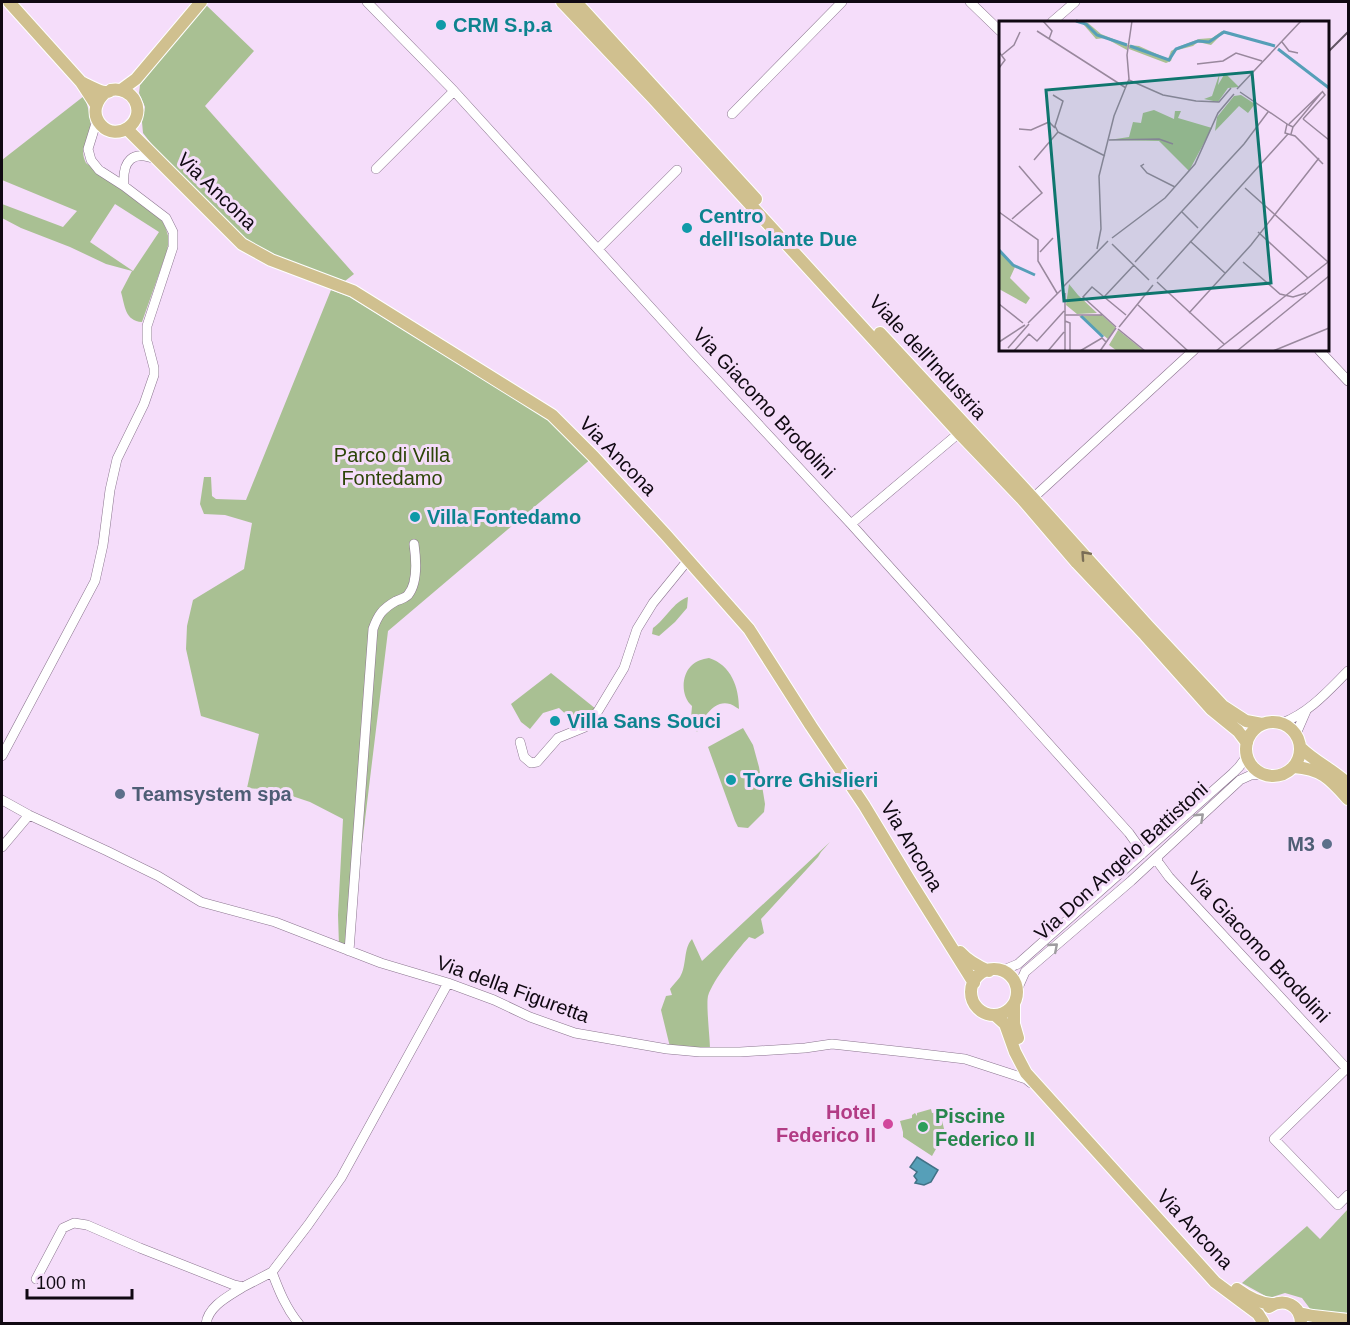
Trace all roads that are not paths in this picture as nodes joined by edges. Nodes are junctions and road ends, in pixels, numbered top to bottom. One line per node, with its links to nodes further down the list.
1 (9, 2): 12 (main road)
2 (201, 2): 11 (main road)
3 (367, 2): 14 (street, Via Giacomo Brodolini)
4 (562, 2): 31 (main road, Viale dell'Industria)
5 (576, 2): 32 (main road, Viale dell'Industria)
6 (842, 2): 18 (street)
7 (970, 2): 10 (street)
8 (1075, 2): 9 (street)
9 (1053, 21)
10 (999, 30)
11 (136, 79): 13 (main road); 16 (main road)
12 (81, 82): 15 (main road); 17 (main road)
13 (121, 90): 15 (main road); 16 (main road)
14 (454, 92): 24 (street); 27 (street, Via Giacomo Brodolini)
15 (106, 93): 17 (main road)
16 (133, 98): 20 (main road)
17 (96, 105): 19 (main road)
18 (732, 114)
19 (97, 120): 21 (main road); 22 (street)
20 (131, 125): 21 (main road); 23 (main road, Via Ancona)
21 (111, 132): 22 (street)
22 (90, 142): 26 (street)
23 (158, 161): 26 (street); 35 (main road, Via Ancona)
24 (376, 169)
25 (677, 170): 27 (street)
26 (124, 186): 44 (street)
27 (598, 249): 33 (street, Via Giacomo Brodolini)
28 (1193, 351): 32 (street)
29 (1320, 351): 30 (street)
30 (1348, 381)
31 (959, 433): 33 (street, Viale dell'Industria); 42 (main road, Viale dell'Industria)
32 (1033, 498): 39 (main road, Viale dell'Industria, one-way to 32)
33 (851, 524): 53 (street, Via Giacomo Brodolini)
34 (414, 544): 56 (street)
35 (688, 560): 41 (street); 55 (main road, Via Ancona)
36 (1348, 671): 37 (street)
37 (1306, 711): 38 (street); 40 (street)
38 (1282, 723): 39 (main road); 40 (main road)
39 (1262, 724): 42 (main road)
40 (1296, 734): 43 (main road)
41 (520, 742)
42 (1247, 742): 45 (main road)
43 (1301, 748): 46 (main road); 48 (main road)
44 (2, 756)
45 (1246, 756): 47 (main road); 53 (street, Via Don Angelo Battistoni)
46 (1294, 767): 47 (main road, Via Don Angelo Battistoni); 49 (main road)
47 (1262, 774): 54 (street, Via Don Angelo Battistoni, one-way to 47)
48 (1348, 784)
49 (1348, 799)
50 (2, 801): 51 (street, Via della Figuretta)
51 (29, 815): 52 (street); 56 (street, Via della Figuretta)
52 (2, 847)
53 (1145, 851): 57 (street, Via Don Angelo Battistoni)
54 (1154, 860): 60 (street, Via Don Angelo Battistoni, one-way to 54); 63 (street, Via Giacomo Brodolini)
55 (938, 925): 57 (main road, Via Ancona); 59 (main road, Via Ancona)
56 (349, 951): 58 (street, Via della Figuretta)
57 (995, 971): 59 (main road); 60 (main road, Via Ancona)
58 (448, 983): 64 (street, Via della Figuretta); 66 (street)
59 (974, 983): 62 (main road, Via Ancona)
60 (1017, 990): 61 (main road, Via Ancona)
61 (1014, 1005): 62 (main road); 69 (main road, Via Ancona)
62 (995, 1015): 64 (main road, Via Ancona)
63 (1348, 1068): 65 (street)
64 (1041, 1089): 74 (main road, Via Ancona)
65 (1348, 1195)
66 (272, 1272): 68 (street); 73 (street)
67 (36, 1279): 68 (street)
68 (243, 1287): 72 (street)
69 (1274, 1304): 70 (main road, Via Ancona); 74 (main road)
70 (1300, 1318): 71 (main road, Via Ancona)
71 (1348, 1320)
72 (206, 1323)
73 (299, 1323)
74 (1263, 1323)

